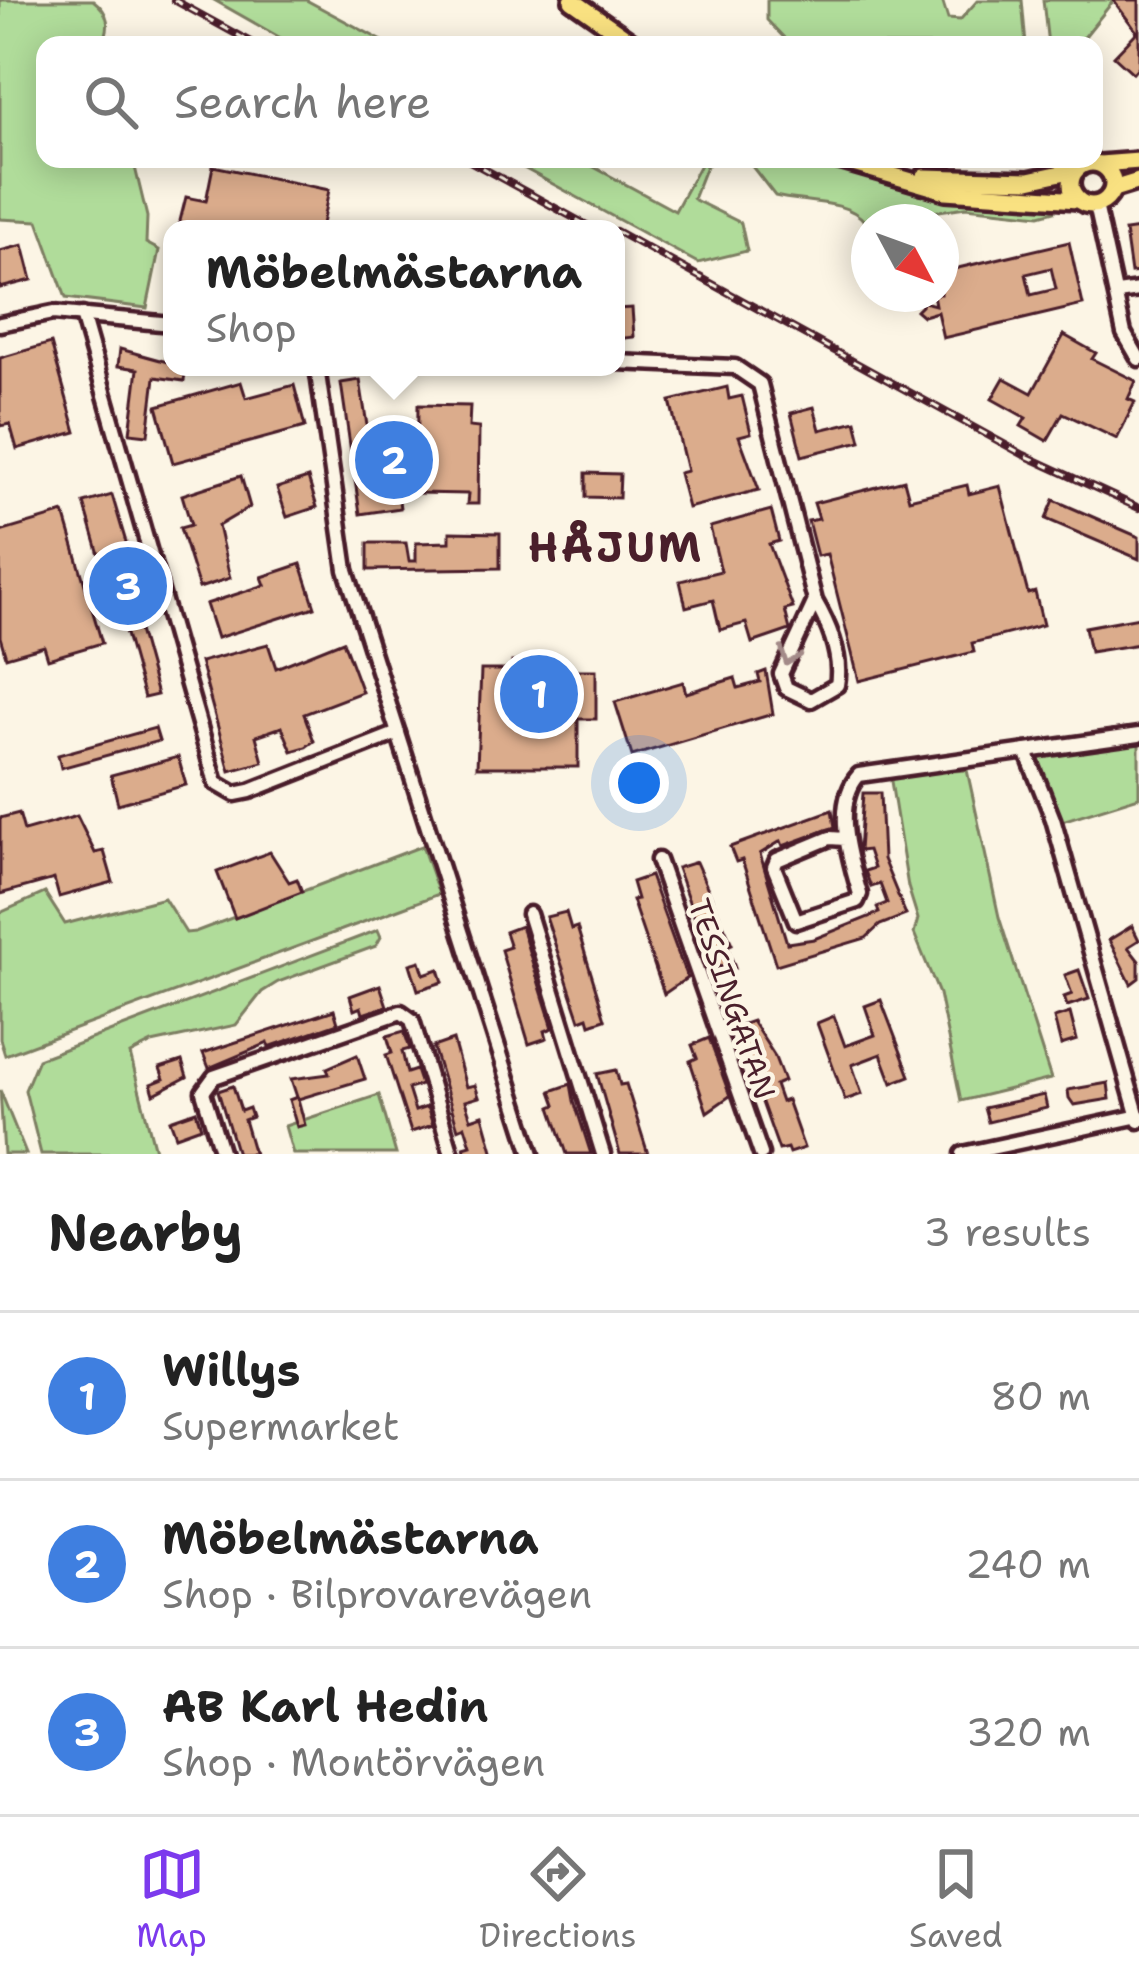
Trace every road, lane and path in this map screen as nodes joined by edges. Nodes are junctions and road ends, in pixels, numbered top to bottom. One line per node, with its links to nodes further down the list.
1 (572, 0): 2 (main road)
2 (623, 36)
3 (1139, 161): 4 (main road)
4 (1103, 164)
5 (1103, 167): 11 (main road)
6 (866, 168): 9 (main road)
7 (1078, 168): 8 (main road)
8 (1075, 170): 9 (main road); 12 (main road)
9 (879, 172): 12 (main road)
10 (1139, 181): 11 (main road)
11 (1113, 189): 13 (main road)
12 (1078, 200): 13 (main road)
13 (1096, 205): 15 (street)
14 (1139, 290): 15 (street)
15 (1117, 293): 19 (street)
16 (82, 315): 17 (street); 18 (street); 23 (street)
17 (163, 323)
18 (0, 324)
19 (1139, 359)
20 (625, 362): 22 (street)
21 (318, 376): 23 (street)
22 (815, 601): 22 (street, one-way to 22)
23 (398, 733): 32 (street)
24 (1139, 736): 25 (street)
25 (1026, 751): 26 (street); 29 (street)
26 (844, 839): 26 (street)
27 (658, 860): 34 (street, TESSINGATAN)
28 (529, 914): 33 (street)
29 (1138, 1118): 35 (street)
30 (222, 1154): 31 (street)
31 (452, 1154)
32 (532, 1154)
33 (603, 1154)
34 (761, 1154)
35 (964, 1154)

